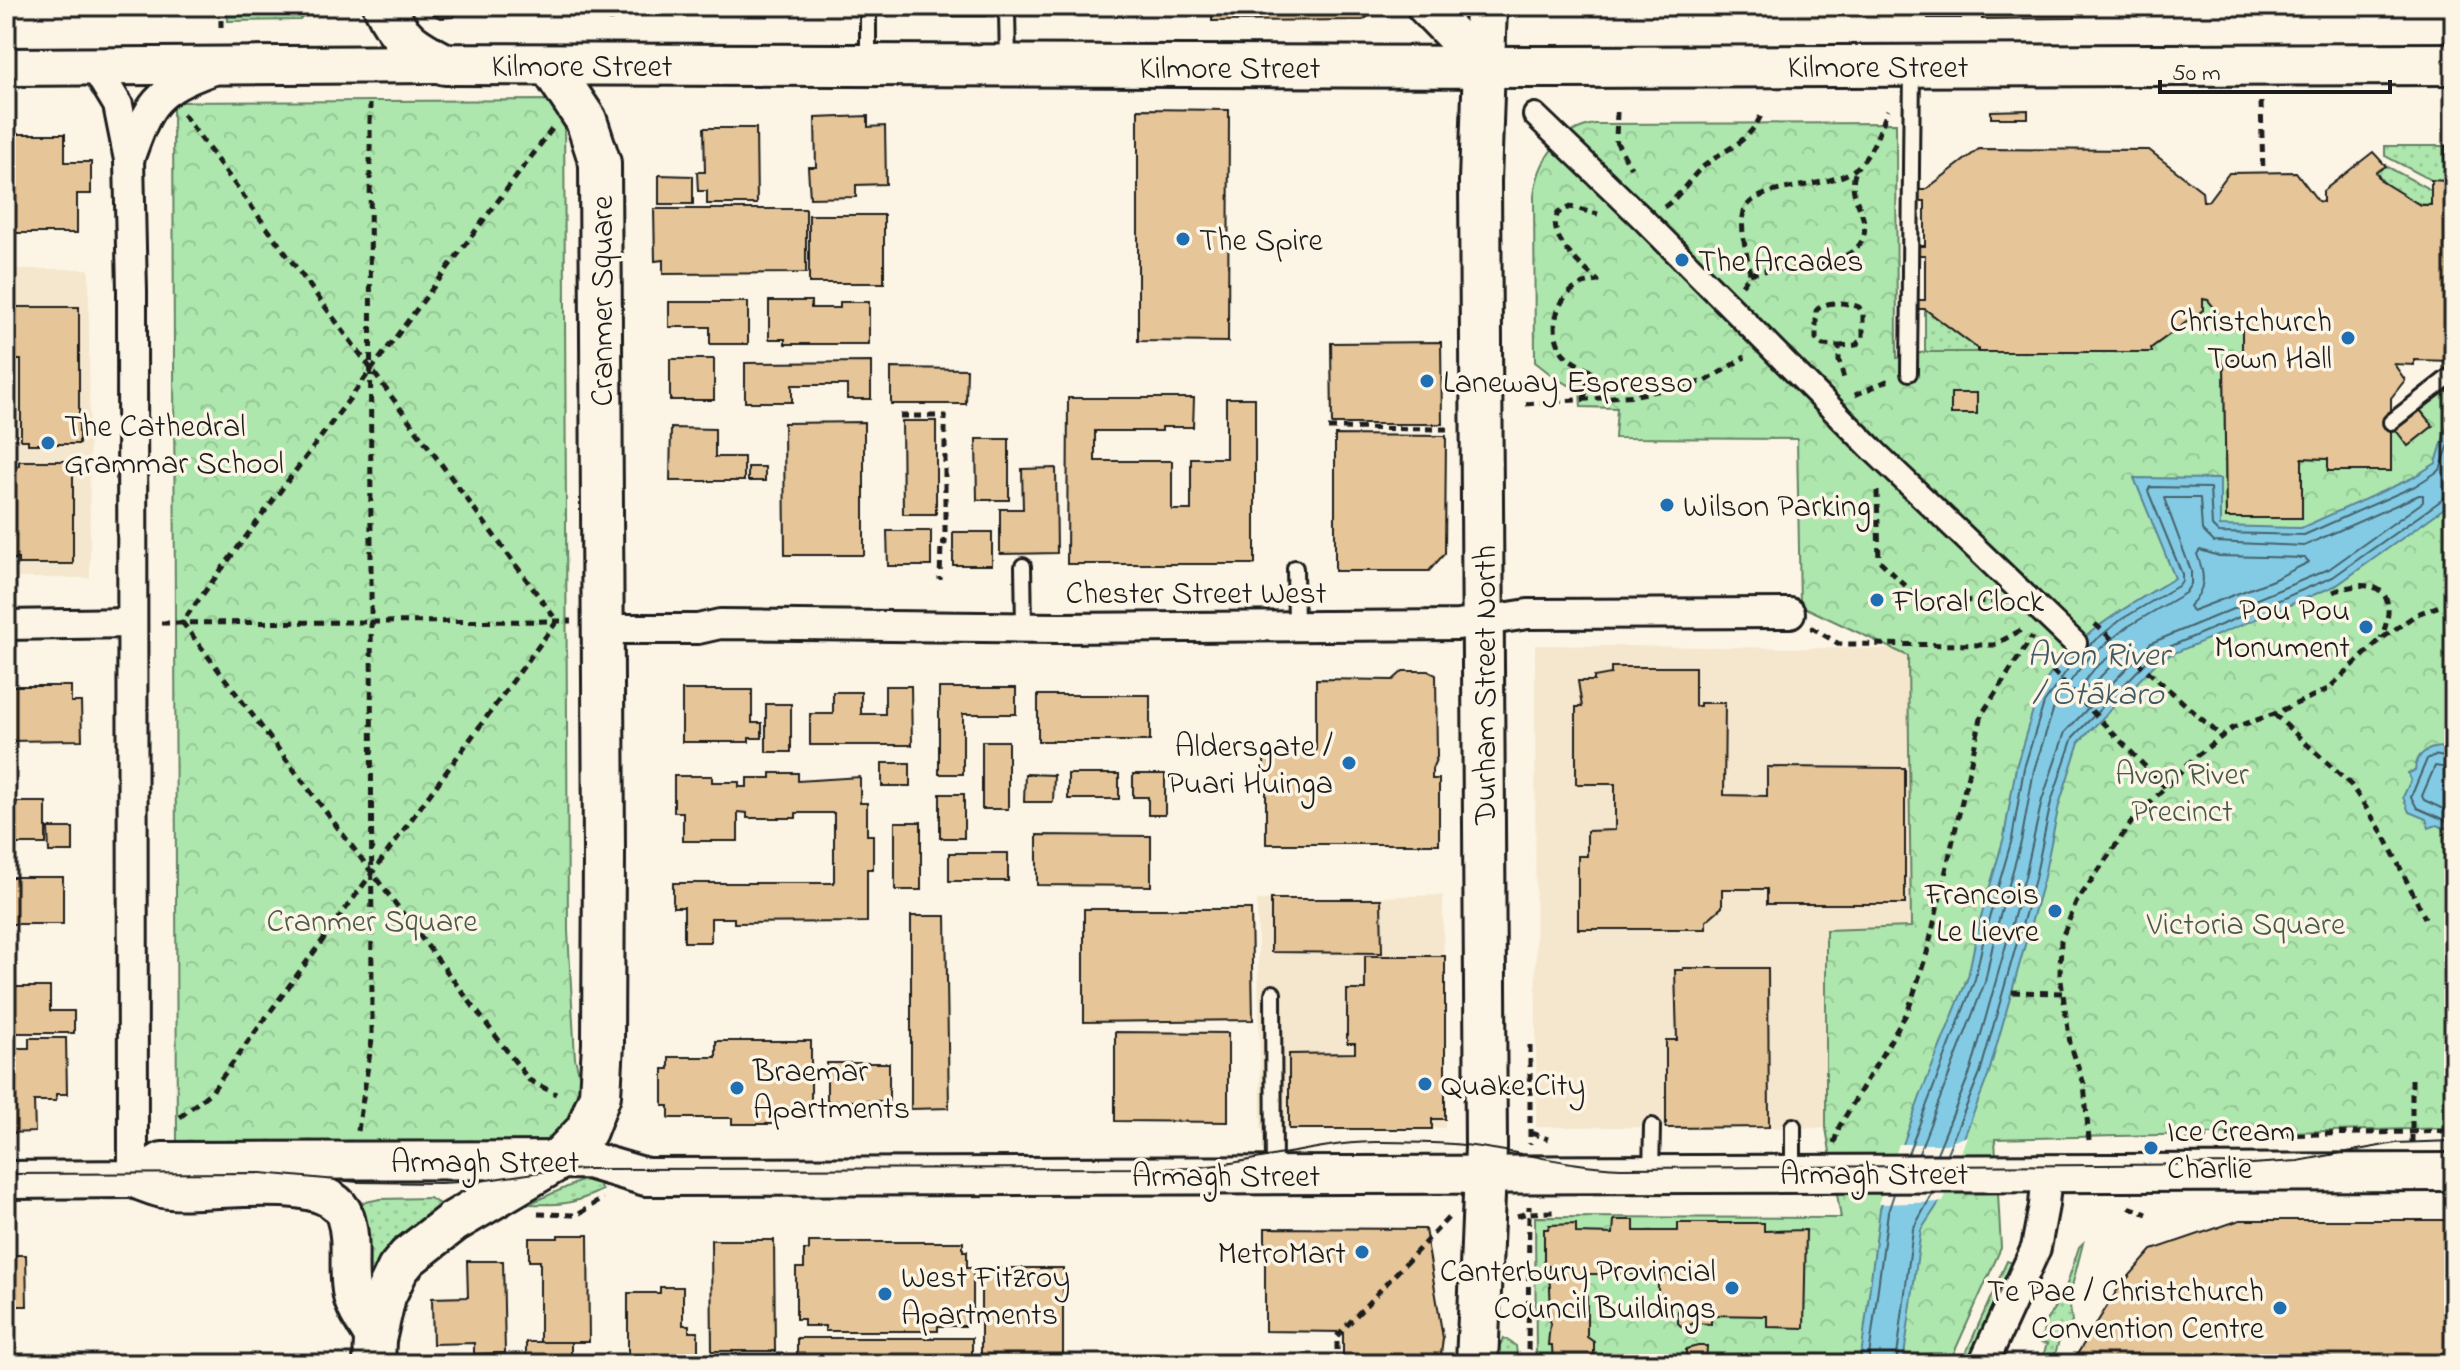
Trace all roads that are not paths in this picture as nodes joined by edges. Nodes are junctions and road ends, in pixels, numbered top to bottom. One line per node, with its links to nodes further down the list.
1 (384, 6): 6 (main road)
2 (1425, 6): 15 (street)
3 (1486, 6): 15 (main road, Durham Street North)
4 (868, 11): 10 (lane)
5 (1007, 11): 14 (lane)
6 (445, 64): 8 (street, Kilmore Street); 9 (main road, Kilmore Street)
7 (2454, 64): 11 (main road, Kilmore Street)
8 (223, 66): 13 (street, Kilmore Street); 17 (street)
9 (550, 66): 10 (main road, Kilmore Street); 29 (main road, Cranmer Square)
10 (868, 66): 14 (main road, Kilmore Street)
11 (1912, 66): 15 (main road, Kilmore Street); 18 (lane)
12 (6, 67): 13 (street, Kilmore Street)
13 (95, 67): 17 (street)
14 (1008, 67): 15 (main road, Kilmore Street)
15 (1484, 67): 24 (main road, Durham Street North)
16 (1535, 115): 30 (street)
17 (129, 160): 25 (street)
18 (1909, 373)
19 (2454, 373): 20 (lane)
20 (2391, 422)
21 (1023, 566): 28 (lane)
22 (1295, 568): 27 (lane)
23 (1790, 613): 24 (street, Chester Street West)
24 (1484, 621): 27 (street, Chester Street West); 37 (main road, Durham Street North)
25 (132, 623): 26 (street); 41 (street)
26 (6, 625)
27 (1296, 625): 28 (street, Chester Street West)
28 (1024, 626): 29 (street, Chester Street West)
29 (603, 629): 34 (main road, Cranmer Square)
30 (2075, 643)
31 (1273, 993): 40 (lane)
32 (1652, 1126): 38 (lane)
33 (1793, 1126): 39 (lane)
34 (558, 1160): 40 (street, Armagh Street); 41 (street, Armagh Street); 43 (main road, Cranmer Square)
35 (2047, 1172): 36 (street, Armagh Street); 39 (street, Armagh Street); 45 (street)
36 (2454, 1172)
37 (1486, 1174): 38 (street, Armagh Street); 40 (street, Armagh Street); 44 (main road, Durham Street North)
38 (1651, 1174): 39 (street, Armagh Street)
39 (1793, 1174)
40 (1274, 1175)
41 (133, 1179): 42 (street, Armagh Street); 43 (street)
42 (6, 1180)
43 (374, 1352)
44 (1477, 1364)
45 (1983, 1364)

